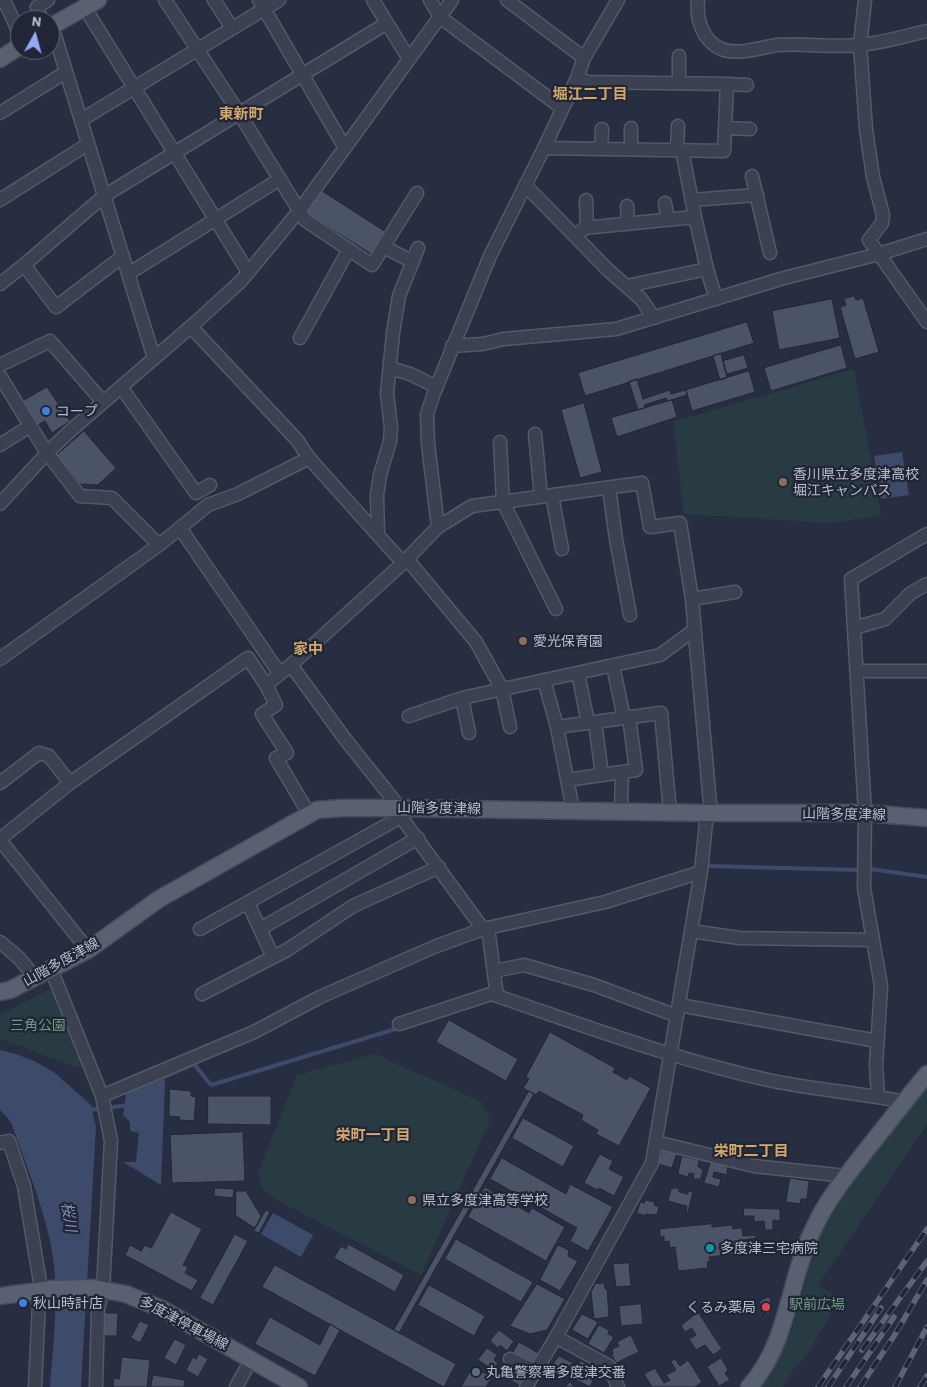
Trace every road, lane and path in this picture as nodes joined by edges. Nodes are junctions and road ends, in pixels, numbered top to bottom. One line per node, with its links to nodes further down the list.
1 (4, 0): 16 (street)
2 (48, 0): 15 (street)
3 (165, 0): 23 (street)
4 (214, 0): 20 (street)
5 (279, 0): 14 (street)
6 (373, 0): 19 (street)
7 (430, 0): 17 (street)
8 (452, 0): 17 (street)
9 (506, 0): 26 (street)
10 (618, 0): 26 (street)
11 (698, 0): 22 (street)
12 (865, 0): 22 (street)
13 (91, 4): 18 (main road); 34 (street)
14 (261, 4): 20 (street); 29 (street)
15 (39, 10)
16 (10, 13)
17 (440, 17): 27 (street); 35 (street)
18 (60, 18)
19 (387, 23): 27 (street); 29 (street)
20 (232, 28): 23 (street)
21 (927, 31): 22 (street)
22 (860, 45): 74 (street)
23 (197, 50): 34 (street); 36 (street)
24 (60, 56): 28 (street)
25 (679, 56): 31 (street)
26 (584, 58): 30 (street)
27 (409, 60): 45 (street)
28 (66, 72): 37 (street); 38 (street)
29 (302, 75): 36 (street); 45 (street)
30 (577, 78): 31 (street); 35 (street)
31 (679, 83): 32 (street)
32 (727, 84): 33 (street); 41 (street)
33 (747, 85)
34 (134, 87): 38 (street); 50 (street)
35 (562, 108): 46 (street)
36 (239, 113): 50 (street); 52 (street)
37 (0, 114)
38 (81, 120): 44 (street)
39 (678, 126): 49 (street)
40 (631, 128): 48 (street)
41 (725, 128): 43 (street); 49 (street)
42 (602, 129): 47 (street)
43 (750, 129)
44 (88, 144): 56 (street); 57 (street)
45 (345, 148): 62 (street)
46 (544, 148): 47 (street); 53 (street)
47 (601, 149): 48 (street)
48 (631, 149): 49 (street)
49 (680, 150): 59 (street)
50 (175, 153): 56 (street); 64 (street)
51 (752, 176): 55 (street)
52 (280, 179): 62 (street); 64 (street)
53 (526, 185): 68 (street); 88 (street)
54 (418, 193): 70 (street)
55 (757, 195): 59 (street); 73 (street)
56 (104, 196): 75 (street); 77 (street)
57 (0, 200)
58 (586, 200): 67 (street)
59 (692, 200): 63 (street)
60 (665, 202): 65 (street)
61 (627, 206): 66 (street)
62 (299, 211): 72 (street); 79 (street)
63 (695, 217): 65 (street); 78 (street)
64 (216, 219): 79 (street); 80 (street)
65 (668, 220): 66 (street)
66 (628, 224): 67 (street)
67 (587, 228): 68 (street)
68 (576, 236): 82 (street)
69 (927, 239): 74 (street)
70 (384, 247): 72 (street); 76 (street)
71 (418, 248): 76 (street)
72 (349, 249): 87 (street)
73 (770, 253)
74 (880, 254): 83 (street); 85 (street)
75 (123, 256): 77 (street); 80 (street)
76 (412, 262): 91 (street)
77 (24, 265): 81 (street)
78 (707, 269): 82 (street); 83 (street)
79 (248, 272): 86 (street)
80 (128, 274): 89 (street)
81 (0, 284)
82 (627, 286): 84 (street)
83 (716, 299): 84 (street)
84 (654, 318): 88 (street)
85 (927, 322)
86 (191, 327): 89 (street); 101 (street)
87 (300, 338)
88 (452, 346): 94 (street)
89 (154, 358): 93 (street)
90 (0, 366): 95 (street)
91 (390, 368): 94 (street); 110 (street)
92 (0, 376): 96 (street)
93 (121, 387): 95 (street); 102 (street)
94 (437, 387): 107 (street)
95 (103, 402): 100 (street)
96 (30, 426): 99 (street); 100 (street)
97 (535, 434): 104 (street)
98 (500, 442): 105 (street)
99 (0, 445)
100 (47, 453): 106 (street); 111 (street)
101 (309, 458): 108 (street); 110 (street)
102 (210, 485)
103 (609, 488): 104 (street); 116 (street); 118 (street)
104 (547, 495): 105 (street); 112 (street)
105 (503, 502): 107 (street); 117 (street)
106 (0, 504)
107 (438, 527): 113 (street)
108 (180, 528): 111 (street); 127 (street)
109 (927, 534): 119 (street)
110 (378, 535): 113 (street)
111 (159, 545): 121 (street)
112 (562, 549)
113 (405, 561): 122 (street); 130 (street)
114 (927, 584): 119 (street)
115 (735, 592): 116 (street)
116 (692, 599): 120 (street)
117 (556, 609)
118 (630, 615)
119 (854, 628): 124 (street)
120 (694, 630): 123 (street); 147 (street)
121 (0, 658)
122 (291, 665): 127 (street); 145 (street)
123 (613, 666): 126 (street); 133 (street)
124 (857, 671): 125 (street); 148 (street)
125 (927, 671)
126 (578, 673): 128 (street); 134 (street)
127 (280, 674): 129 (street)
128 (544, 680): 130 (street); 136 (street)
129 (266, 685): 142 (street); 149 (street)
130 (502, 689): 131 (street); 135 (street)
131 (462, 698): 132 (street); 137 (street)
132 (409, 716)
133 (627, 717): 134 (street); 138 (street); 146 (street)
134 (592, 722): 136 (street); 139 (street)
135 (510, 727)
136 (558, 727): 140 (street)
137 (469, 733)
138 (622, 772): 139 (street); 144 (street)
139 (602, 775): 140 (street)
140 (567, 780): 143 (street)
141 (0, 783): 142 (street)
142 (70, 783): 152 (street)
143 (573, 810): 144 (main road, 山階多度津線); 145 (main road, 山階多度津線)
144 (621, 811): 146 (main road, 山階多度津線)
145 (401, 812): 149 (main road, 山階多度津線); 151 (street); 155 (street)
146 (670, 812): 147 (main road, 山階多度津線)
147 (707, 813): 148 (main road, 山階多度津線); 154 (street)
148 (865, 813): 150 (main road, 山階多度津線); 160 (street)
149 (309, 814): 162 (main road, 山階多度津線)
150 (927, 818)
151 (418, 838): 153 (street); 158 (street)
152 (0, 839): 162 (street)
153 (439, 867): 156 (street); 163 (street)
154 (701, 872): 156 (street); 159 (street)
155 (248, 903): 157 (street); 158 (street)
156 (485, 928): 165 (street); 175 (street)
157 (200, 929)
158 (260, 929): 163 (street)
159 (691, 931): 160 (street); 170 (street)
160 (873, 940): 172 (street)
161 (0, 942): 166 (street)
162 (88, 950): 164 (main road, 山階多度津線)
163 (273, 957): 169 (street)
164 (51, 968): 166 (main road, 山階多度津線); 175 (street)
165 (494, 971): 168 (street); 170 (street)
166 (34, 976): 167 (main road, 山階多度津線)
167 (0, 992)
168 (497, 992): 171 (street); 173 (street)
169 (202, 994)
170 (678, 1010): 172 (street); 173 (street)
171 (399, 1024)
172 (877, 1041): 176 (street)
173 (670, 1054): 176 (street); 178 (street)
174 (927, 1074): 177 (main road)
175 (102, 1096): 182 (street)
176 (878, 1096): 177 (street)
177 (905, 1102): 180 (main road)
178 (656, 1142): 180 (street); 184 (street)
179 (0, 1143): 181 (street)
180 (846, 1176): 194 (main road)
181 (47, 1289): 182 (main road, 多度津停車場線); 183 (main road, 多度津停車場線); 188 (street)
182 (98, 1289): 186 (main road, 多度津停車場線); 189 (street)
183 (0, 1296)
184 (556, 1337): 187 (street); 193 (street)
185 (510, 1359): 187 (street)
186 (251, 1360): 190 (street); 191 (main road, 多度津停車場線)
187 (536, 1372): 192 (street)
188 (35, 1387)
189 (96, 1387)
190 (236, 1387)
191 (299, 1387)
192 (526, 1387)
193 (618, 1387)
194 (749, 1387)

